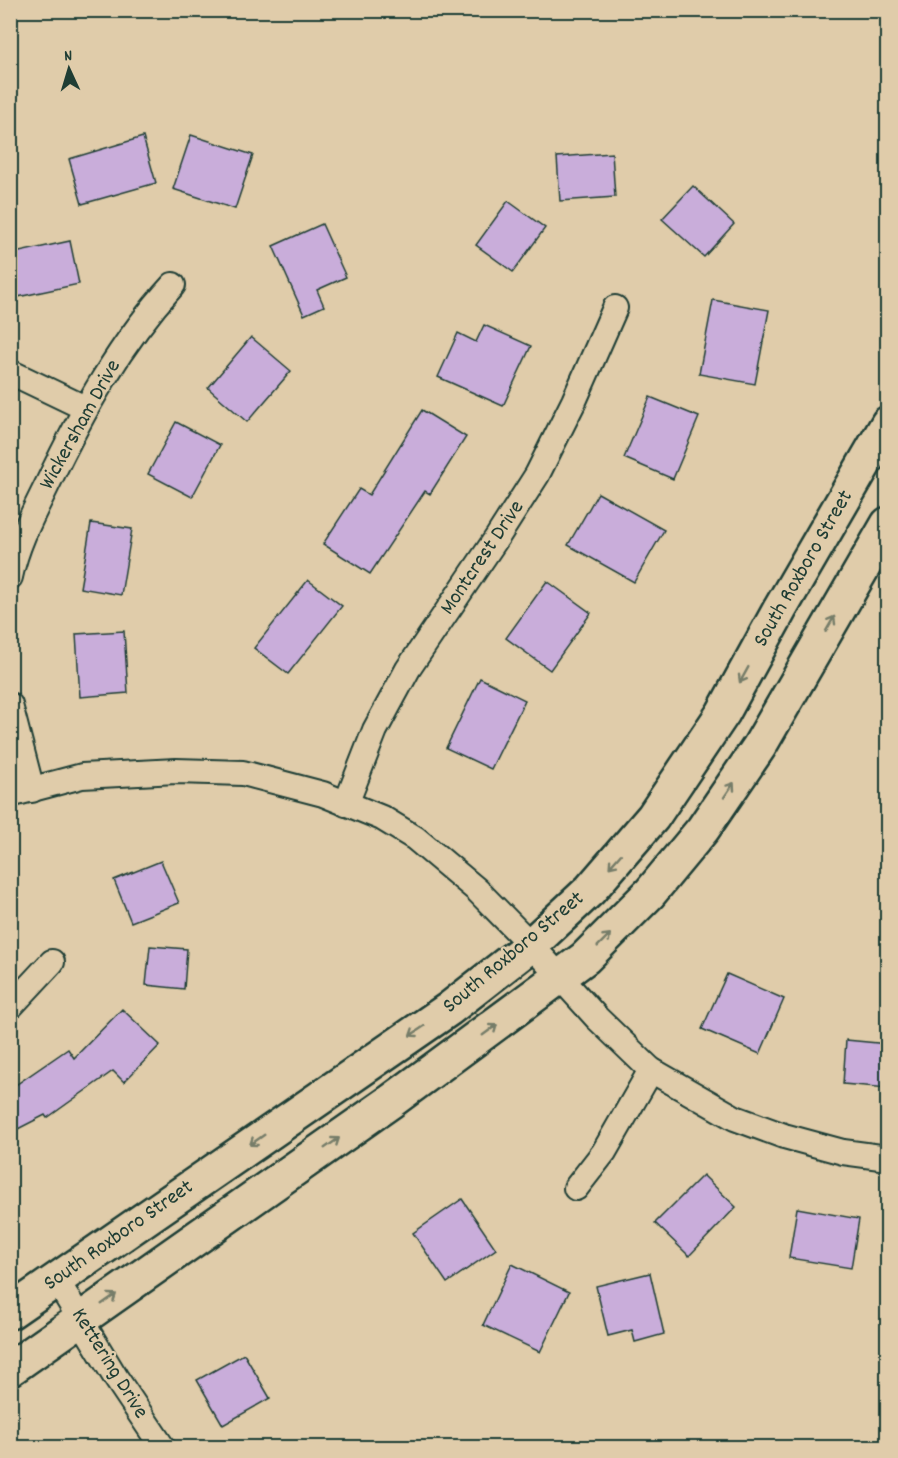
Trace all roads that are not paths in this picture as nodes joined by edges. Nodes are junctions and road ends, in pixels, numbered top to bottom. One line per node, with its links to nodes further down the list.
1 (173, 285): 4 (street, Wickersham Drive)
2 (615, 308): 10 (street, Montcrest Drive)
3 (10, 372): 4 (street)
4 (85, 408): 7 (street, Wickersham Drive)
5 (888, 423): 11 (street, South Roxboro Street, one-way to 11)
6 (888, 524): 13 (street, South Roxboro Street, one-way to 6)
7 (10, 577)
8 (10, 705): 9 (street)
9 (21, 793): 10 (street)
10 (346, 804): 11 (street)
11 (531, 945): 13 (street); 18 (street, South Roxboro Street, one-way to 18)
12 (52, 962): 14 (street)
13 (560, 978): 15 (street); 20 (street, South Roxboro Street, one-way to 13)
14 (10, 1007)
15 (651, 1070): 16 (street); 17 (street)
16 (888, 1158)
17 (576, 1188)
18 (56, 1279): 19 (street, South Roxboro Street); 20 (street, Kettering Drive)
19 (10, 1311)
20 (81, 1319): 21 (street, South Roxboro Street); 22 (street, Kettering Drive)
21 (10, 1370)
22 (163, 1448)

